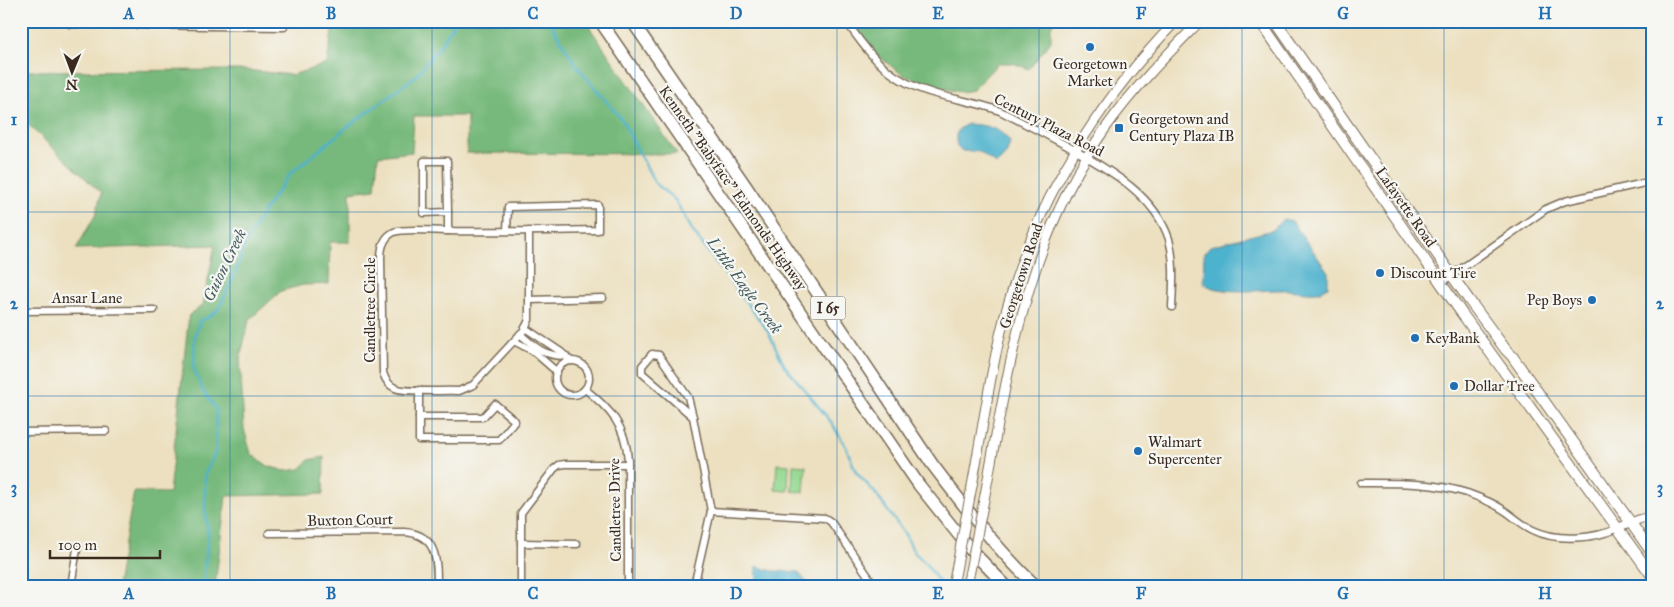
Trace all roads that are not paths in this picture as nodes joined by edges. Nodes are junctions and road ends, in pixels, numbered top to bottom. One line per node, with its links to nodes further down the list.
1 (283, 21): 10 (street)
2 (600, 21): 56 (highway, Kenneth "Babyface" Edmonds Highway / I 65)
3 (632, 21): 57 (highway, Kenneth "Babyface" Edmonds Highway / I 65)
4 (846, 21): 11 (street, Century Plaza Road)
5 (1176, 21): 11 (main road, Georgetown Road)
6 (1200, 21): 12 (main road, Georgetown Road)
7 (1260, 21): 19 (main road, Lafayette Road)
8 (1275, 21): 18 (main road, Lafayette Road)
9 (70, 24): 10 (street)
10 (166, 24)
11 (1074, 150): 12 (street, Century Plaza Road); 54 (main road, Georgetown Road, bridge)
12 (1087, 157): 22 (street, Century Plaza Road); 55 (main road, Georgetown Road, bridge)
13 (1653, 180): 18 (street)
14 (448, 212): 14 (street); 15 (street)
15 (448, 231): 16 (street, Candletree Circle); 31 (street, Candletree Circle)
16 (507, 231): 17 (street, Candletree Circle); 17 (street, Candletree Circle)
17 (529, 231): 21 (street)
18 (1452, 275): 19 (street); 40 (main road, Lafayette Road)
19 (1441, 283): 41 (main road, Lafayette Road)
20 (603, 298): 21 (street)
21 (529, 300): 25 (street)
22 (1172, 308)
23 (154, 310): 24 (street, Ansar Lane)
24 (21, 311)
25 (525, 328): 26 (street, Candletree Circle); 28 (street)
26 (520, 334): 27 (street, Candletree Circle); 28 (street)
27 (514, 341): 29 (street); 31 (street, Candletree Circle)
28 (569, 359): 29 (street); 30 (street)
29 (557, 372): 30 (street)
30 (585, 389): 36 (street, Candletree Drive)
31 (418, 390): 32 (street)
32 (419, 417): 32 (street)
33 (693, 418): 33 (street); 38 (street)
34 (106, 431): 35 (street)
35 (21, 432)
36 (628, 464): 43 (street); 51 (street, Candletree Drive)
37 (1361, 483): 41 (street)
38 (711, 511): 52 (street); 53 (street)
39 (1653, 516): 40 (street)
40 (1631, 523): 41 (street); 46 (main road, Lafayette Road)
41 (1618, 528): 47 (main road, Lafayette Road)
42 (269, 533): 49 (street, Buxton Court)
43 (521, 543): 44 (street); 50 (street)
44 (577, 544)
45 (76, 549): 48 (street)
46 (1653, 554)
47 (1653, 578)
48 (71, 586)
49 (437, 586)
50 (521, 586)
51 (628, 586)
52 (694, 586)
53 (875, 586)
54 (954, 586)
55 (967, 586)
56 (1006, 586)
57 (1036, 586)

